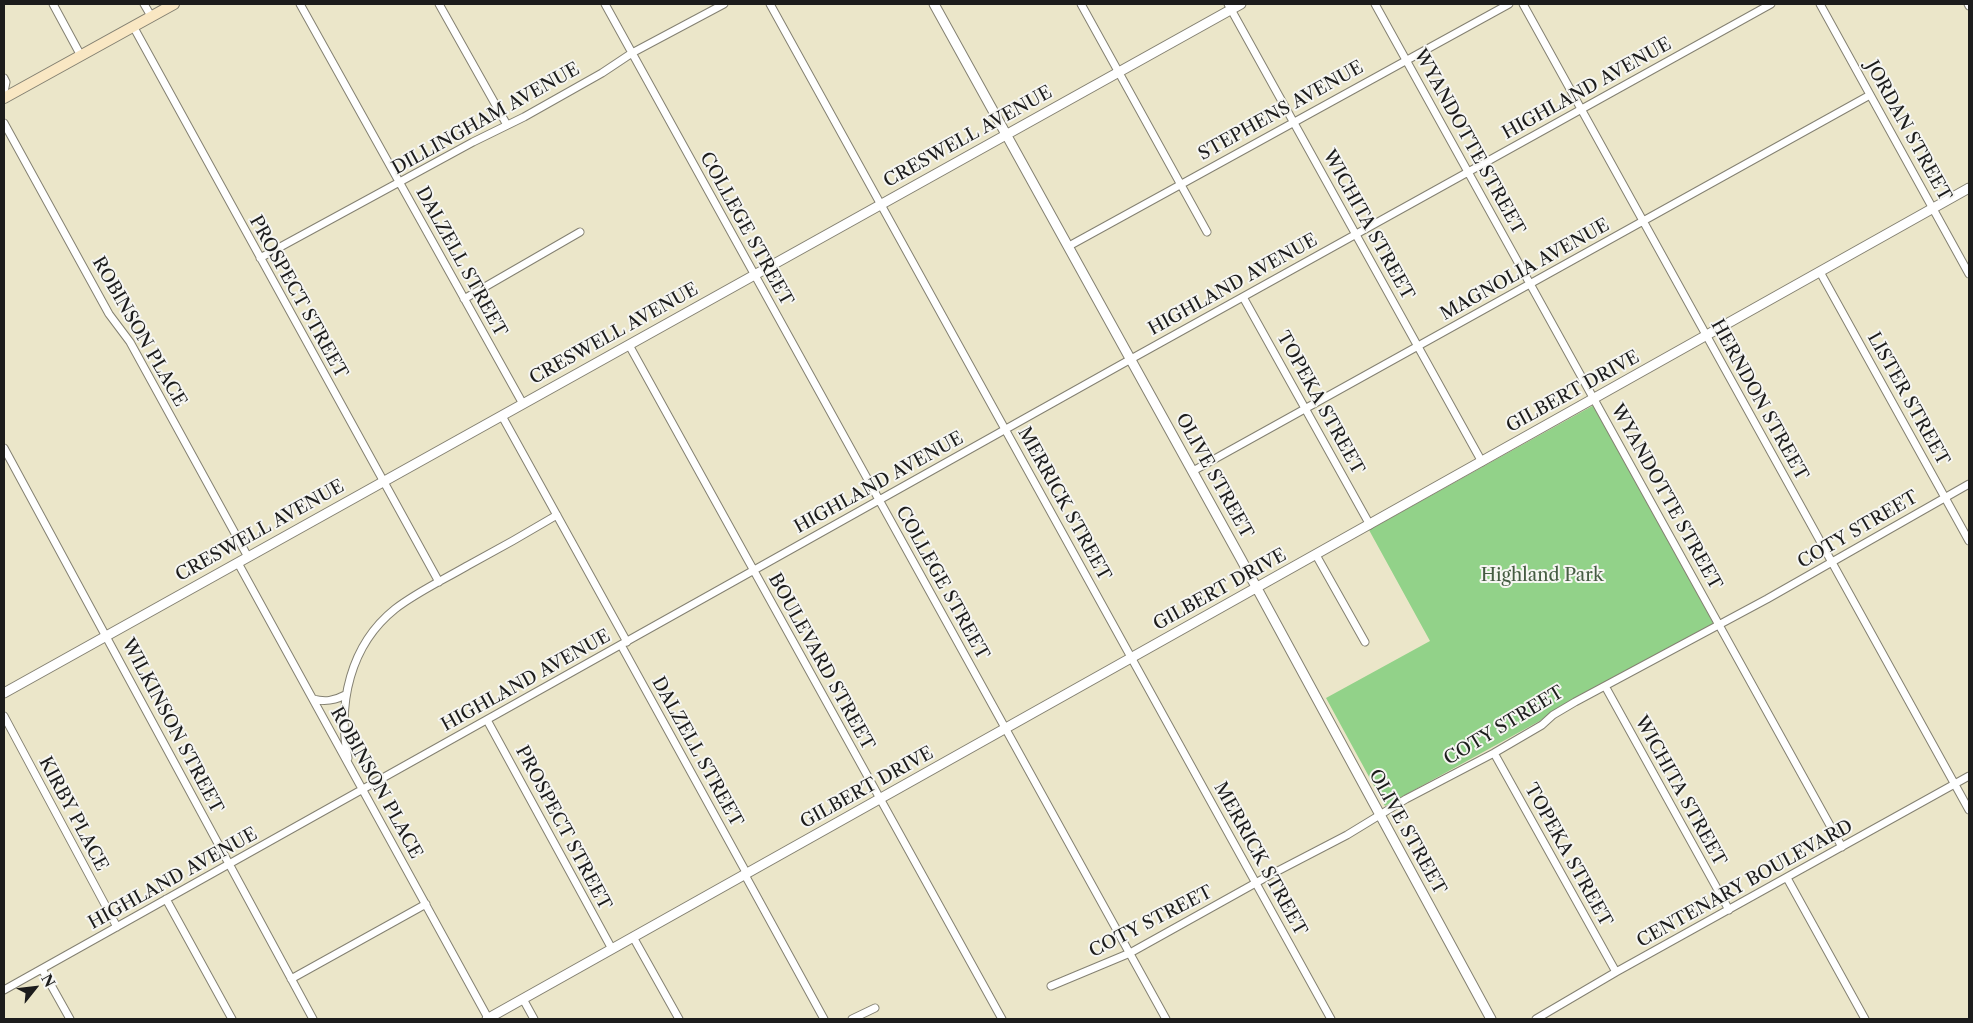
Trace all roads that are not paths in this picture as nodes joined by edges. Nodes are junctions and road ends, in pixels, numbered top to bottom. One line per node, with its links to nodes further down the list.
1 (53, 4): 21 (street)
2 (144, 4): 18 (street)
3 (174, 4): 18 (main road)
4 (300, 4): 33 (street, DALZELL STREET)
5 (439, 4): 30 (street)
6 (604, 4): 20 (street, COLLEGE STREET)
7 (724, 4): 20 (street, DILLINGHAM AVENUE)
8 (770, 4): 36 (street, MERRICK STREET)
9 (934, 4): 31 (street, OLIVE STREET)
10 (1081, 4): 23 (street)
11 (1240, 4): 17 (street, CRESWELL AVENUE)
12 (1375, 4): 22 (street, WYANDOTTE STREET)
13 (1509, 4): 22 (street, STEPHENS AVENUE)
14 (1523, 4): 27 (street, HERNDON STREET)
15 (1771, 4): 27 (street, HIGHLAND AVENUE)
16 (1820, 4): 26 (street, JORDAN STREET)
17 (1229, 6): 23 (street, CRESWELL AVENUE); 28 (street, WICHITA STREET)
18 (151, 16): 19 (main road)
19 (133, 26): 21 (main road); 43 (street, PROSPECT STREET)
20 (632, 53): 30 (street, DILLINGHAM AVENUE); 46 (street, COLLEGE STREET)
21 (80, 54): 25 (main road)
22 (1406, 59): 28 (street, STEPHENS AVENUE); 32 (street, WYANDOTTE STREET)
23 (1119, 71): 31 (street, CRESWELL AVENUE); 34 (street)
24 (4, 78): 25 (street)
25 (4, 95)
26 (1870, 95): 37 (street, JORDAN STREET); 38 (street, MAGNOLIA AVENUE)
27 (1581, 109): 32 (street, HIGHLAND AVENUE); 38 (street, HERNDON STREET)
28 (1293, 121): 34 (street, STEPHENS AVENUE); 41 (street, WICHITA STREET)
29 (4, 123): 70 (street, ROBINSON PLACE)
30 (507, 125): 33 (street, DILLINGHAM AVENUE)
31 (1006, 134): 36 (street, CRESWELL AVENUE); 42 (street, OLIVE STREET)
32 (1468, 172): 41 (street, HIGHLAND AVENUE); 47 (street, WYANDOTTE STREET)
33 (400, 183): 43 (street, DILLINGHAM AVENUE); 49 (street, DALZELL STREET)
34 (1180, 184): 40 (street); 42 (street, STEPHENS AVENUE)
35 (1969, 188): 37 (street, GILBERT DRIVE)
36 (881, 205): 46 (street, CRESWELL AVENUE); 58 (street, MERRICK STREET)
37 (1933, 208): 44 (street, GILBERT DRIVE); 45 (street, JORDAN STREET)
38 (1644, 222): 47 (street, MAGNOLIA AVENUE); 50 (street, HERNDON STREET)
39 (580, 232): 49 (street)
40 (1207, 232)
41 (1356, 234): 48 (street, HIGHLAND AVENUE); 52 (street, WICHITA STREET)
42 (1068, 246): 53 (street, OLIVE STREET)
43 (260, 258): 62 (street, PROSPECT STREET)
44 (1820, 272): 50 (street, GILBERT DRIVE); 64 (street, LISTER STREET)
45 (1969, 274)
46 (755, 275): 51 (street, CRESWELL AVENUE); 65 (street, COLLEGE STREET)
47 (1531, 284): 52 (street, MAGNOLIA AVENUE); 54 (street, WYANDOTTE STREET)
48 (1243, 296): 53 (street, HIGHLAND AVENUE); 56 (street, TOPEKA STREET)
49 (464, 299): 55 (street, DALZELL STREET)
50 (1706, 336): 54 (street, GILBERT DRIVE); 71 (street, HERNDON STREET)
51 (629, 345): 55 (street, CRESWELL AVENUE); 73 (street, BOULEVARD STREET)
52 (1418, 346): 56 (street, MAGNOLIA AVENUE); 60 (street, WICHITA STREET)
53 (1130, 359): 58 (street, HIGHLAND AVENUE); 61 (street, OLIVE STREET)
54 (1594, 398): 60 (street, GILBERT DRIVE); 76 (street, WYANDOTTE STREET)
55 (522, 404): 57 (street, CRESWELL AVENUE)
56 (1306, 409): 61 (street, MAGNOLIA AVENUE); 67 (street, TOPEKA STREET)
57 (502, 416): 62 (street, CRESWELL AVENUE); 66 (street, DALZELL STREET)
58 (1005, 429): 65 (street, HIGHLAND AVENUE); 80 (street, MERRICK STREET)
59 (4, 448): 77 (street, WILKINSON STREET)
60 (1482, 462): 67 (street, GILBERT DRIVE)
61 (1193, 471): 75 (street, OLIVE STREET)
62 (383, 482): 70 (street, CRESWELL AVENUE); 74 (street, PROSPECT STREET)
63 (1969, 484): 64 (street, COTY STREET)
64 (1945, 498): 68 (street, LISTER STREET); 71 (street, COTY STREET)
65 (879, 500): 73 (street, HIGHLAND AVENUE); 87 (street, COLLEGE STREET)
66 (557, 516): 74 (street); 79 (street, DALZELL STREET)
67 (1370, 525): 69 (street, GILBERT DRIVE)
68 (1969, 541)
69 (1316, 555): 75 (street, GILBERT DRIVE); 78 (street)
70 (248, 557): 72 (street, CRESWELL AVENUE)
71 (1832, 561): 76 (street, COTY STREET); 91 (street, HERNDON STREET)
72 (238, 563): 77 (street, CRESWELL AVENUE); 84 (street, ROBINSON PLACE)
73 (754, 571): 79 (street, HIGHLAND AVENUE); 93 (street, BOULEVARD STREET)
74 (439, 582): 83 (street)
75 (1256, 588): 80 (street, GILBERT DRIVE); 95 (street, OLIVE STREET)
76 (1719, 625): 81 (street, COTY STREET); 96 (street, WYANDOTTE STREET)
77 (106, 636): 82 (street, CRESWELL AVENUE); 97 (street, WILKINSON STREET)
78 (1365, 642)
79 (624, 644): 86 (street, HIGHLAND AVENUE); 98 (street, DALZELL STREET)
80 (1132, 658): 87 (street, GILBERT DRIVE); 100 (street, MERRICK STREET)
81 (1605, 686): 88 (street, COTY STREET); 103 (street, WICHITA STREET)
82 (4, 693)
83 (345, 695): 84 (street); 89 (street)
84 (313, 698): 89 (street, ROBINSON PLACE)
85 (4, 716): 104 (street, KIRBY PLACE)
86 (487, 720): 92 (street, HIGHLAND AVENUE); 106 (street, PROSPECT STREET)
87 (1006, 728): 93 (street, GILBERT DRIVE); 107 (street, COLLEGE STREET)
88 (1494, 753): 95 (street, COTY STREET); 109 (street, TOPEKA STREET)
89 (350, 766): 92 (street, ROBINSON PLACE)
90 (1969, 776): 91 (street, CENTENARY BOULEVARD)
91 (1955, 784): 94 (street, HERNDON STREET); 96 (street, CENTENARY BOULEVARD)
92 (362, 790): 97 (street, HIGHLAND AVENUE); 102 (street, ROBINSON PLACE)
93 (880, 799): 98 (street, GILBERT DRIVE); 123 (street, BOULEVARD STREET)
94 (1969, 810)
95 (1379, 816): 100 (street, COTY STREET); 126 (street, OLIVE STREET)
96 (1842, 847): 99 (street, CENTENARY BOULEVARD)
97 (230, 864): 101 (street, HIGHLAND AVENUE); 110 (street, WILKINSON STREET)
98 (746, 874): 105 (street, GILBERT DRIVE); 121 (street, DALZELL STREET)
99 (1787, 878): 103 (street, CENTENARY BOULEVARD); 128 (street)
100 (1256, 883): 107 (street, COTY STREET); 125 (street, MERRICK STREET)
101 (166, 899): 104 (street, HIGHLAND AVENUE); 116 (street)
102 (426, 904): 110 (street); 118 (street, ROBINSON PLACE)
103 (1729, 910): 109 (street, CENTENARY BOULEVARD)
104 (117, 927): 108 (street, HIGHLAND AVENUE)
105 (633, 937): 106 (street, GILBERT DRIVE); 120 (street)
106 (612, 949): 113 (street, GILBERT DRIVE)
107 (1130, 954): 111 (street, COTY STREET); 124 (street, COLLEGE STREET)
108 (42, 969): 112 (street, HIGHLAND AVENUE); 115 (street)
109 (1616, 972): 127 (street, CENTENARY BOULEVARD)
110 (292, 979): 117 (street, WILKINSON STREET)
111 (1051, 986)
112 (4, 989)
113 (523, 999): 118 (street, GILBERT DRIVE); 119 (street)
114 (875, 1008): 122 (street)
115 (70, 1019)
116 (232, 1019)
117 (313, 1019)
118 (487, 1019)
119 (534, 1019)
120 (679, 1019)
121 (824, 1019)
122 (852, 1019)
123 (1002, 1019)
124 (1166, 1019)
125 (1331, 1019)
126 (1491, 1019)
127 (1536, 1019)
128 (1865, 1019)

